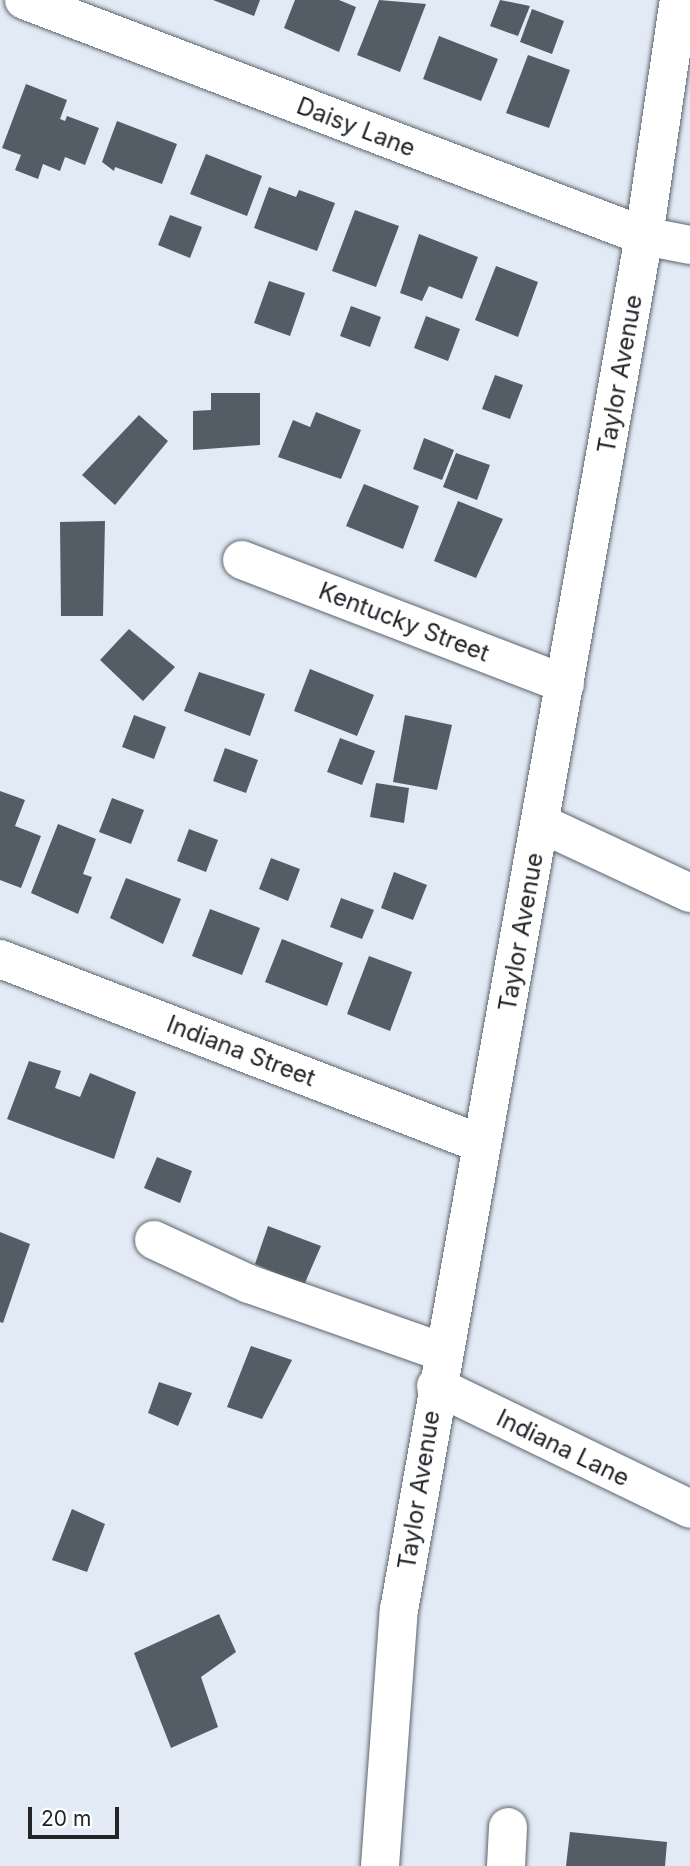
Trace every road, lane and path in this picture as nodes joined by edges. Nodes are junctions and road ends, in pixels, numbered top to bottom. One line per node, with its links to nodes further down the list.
1 (24, 0): 3 (street, Daisy Lane)
2 (680, 0): 3 (street, Taylor Avenue)
3 (644, 236): 4 (street, Daisy Lane); 6 (street, Taylor Avenue)
4 (690, 245)
5 (242, 561): 6 (street, Kentucky Street)
6 (565, 684): 7 (street, Taylor Avenue)
7 (540, 823): 8 (street); 10 (street, Taylor Avenue)
8 (690, 893)
9 (0, 959): 10 (street, Indiana Street)
10 (482, 1144): 12 (street, Taylor Avenue)
11 (154, 1240): 12 (street, Indiana Lane)
12 (439, 1369): 13 (street, Indiana Lane); 15 (street, Taylor Avenue)
13 (690, 1509)
14 (508, 1827): 16 (street)
15 (380, 1866)
16 (506, 1866)

